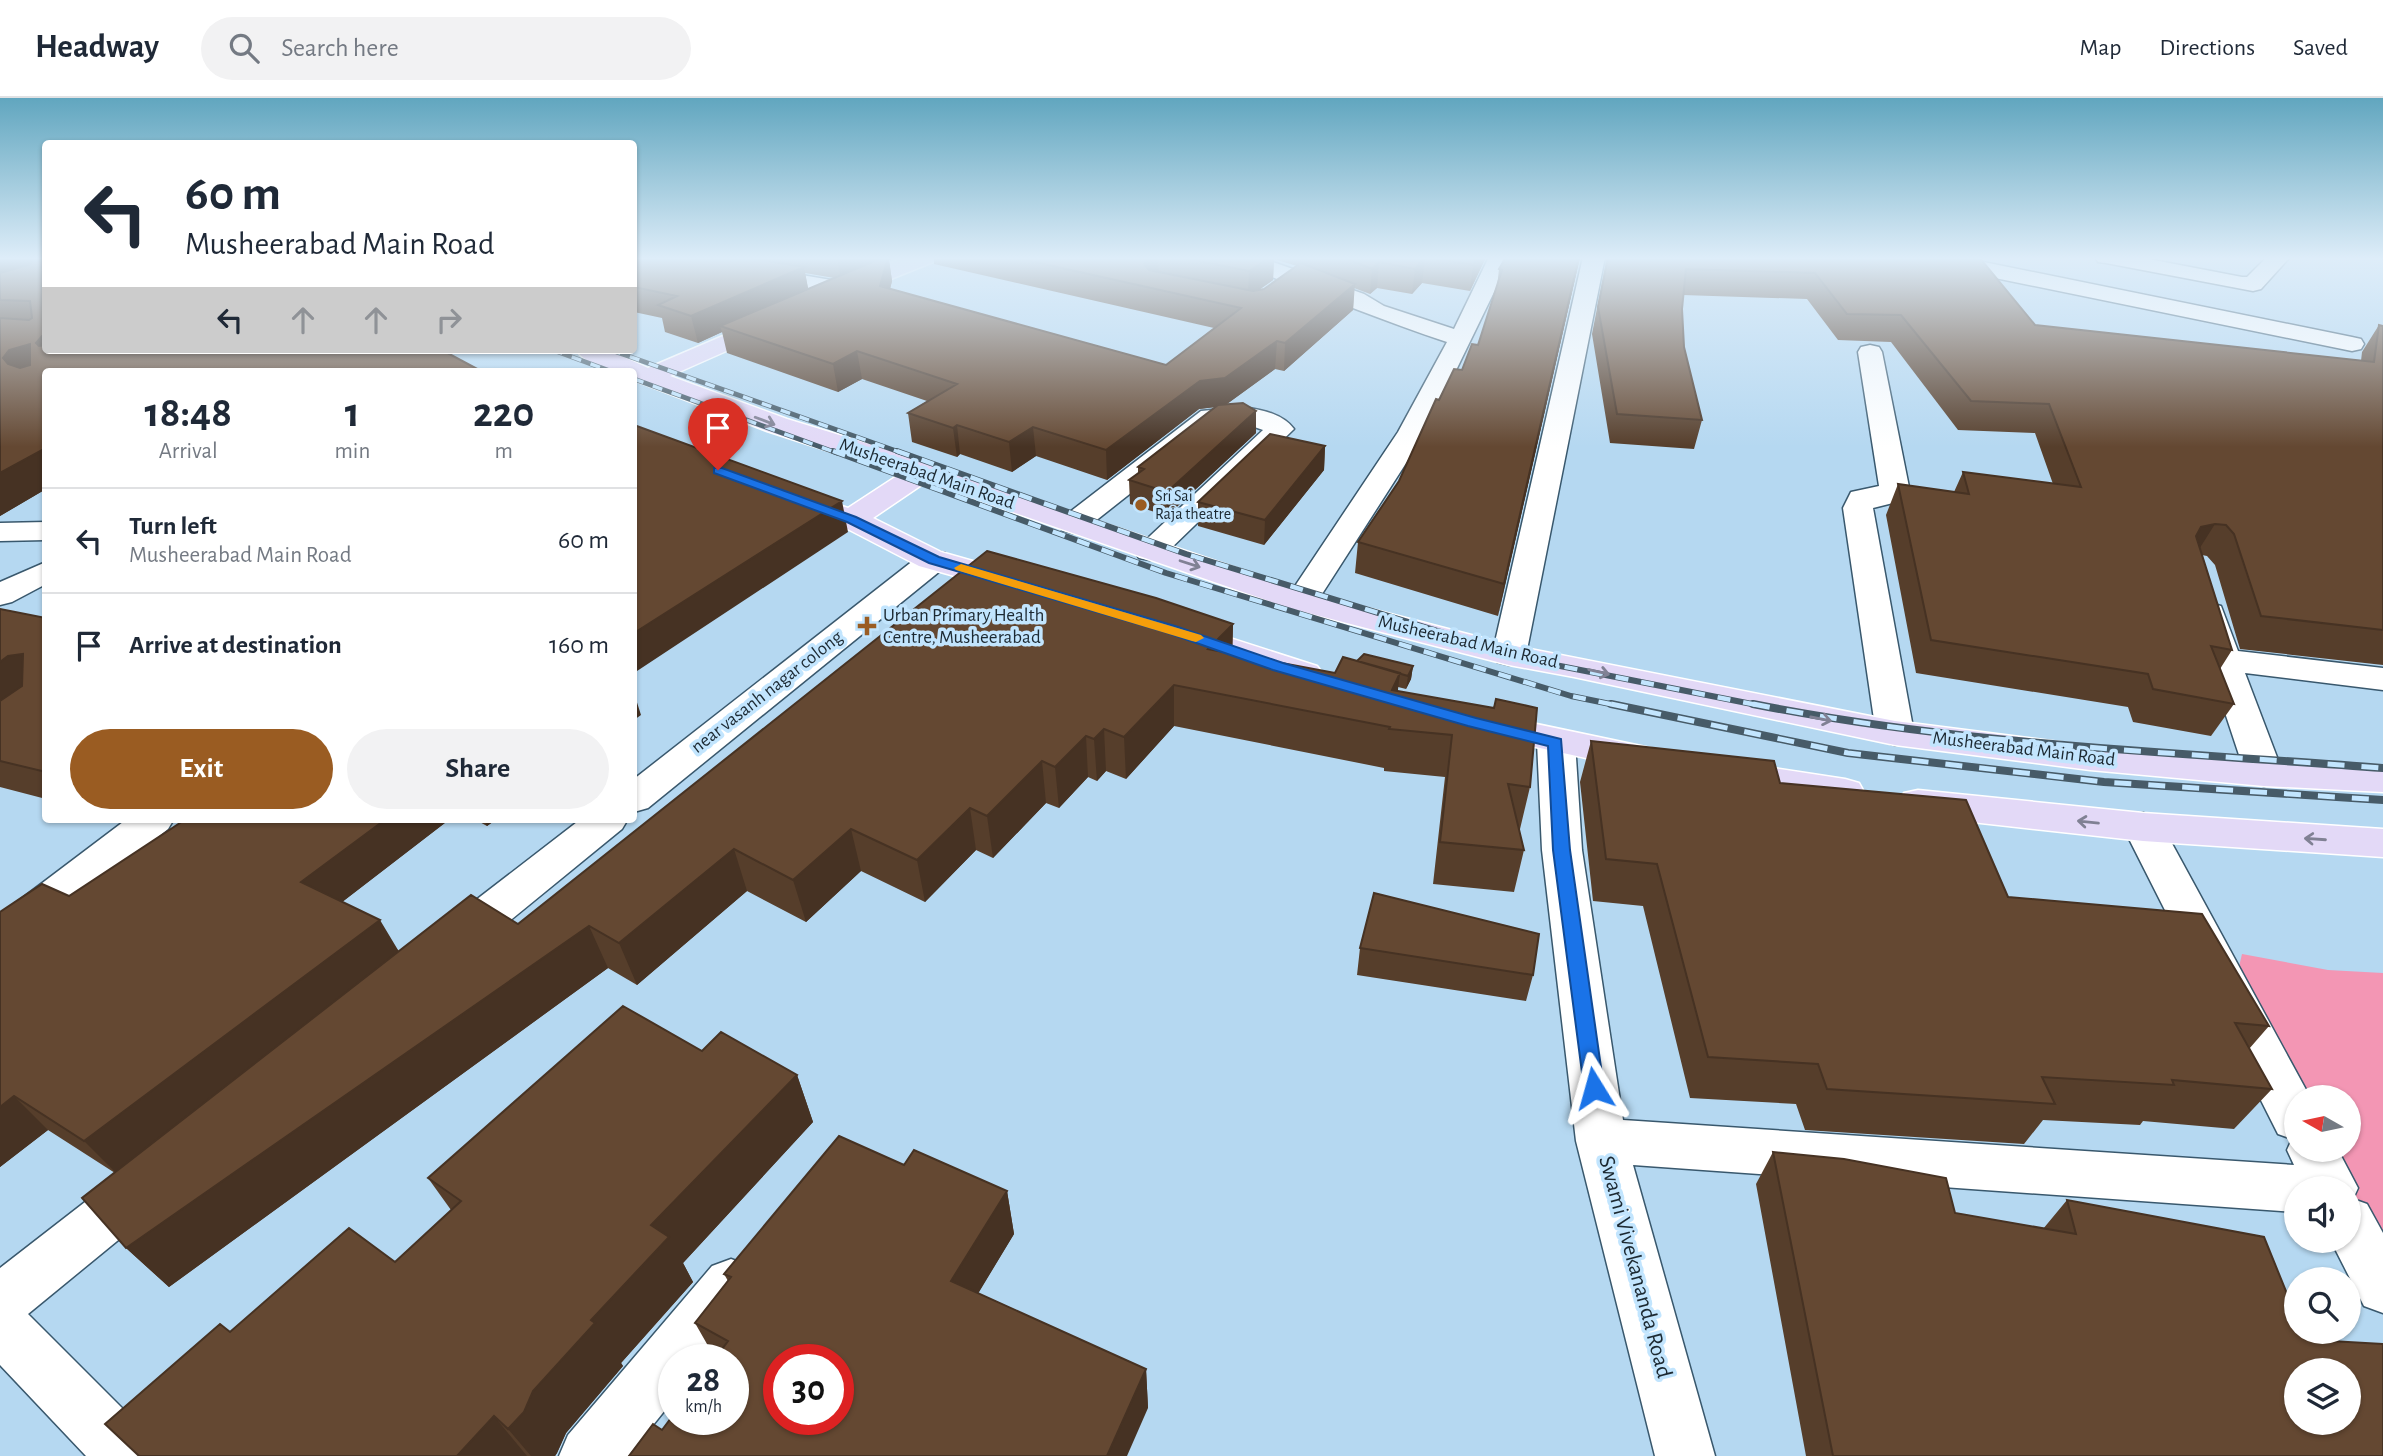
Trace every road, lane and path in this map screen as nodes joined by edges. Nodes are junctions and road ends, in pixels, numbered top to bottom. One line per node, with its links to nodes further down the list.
1 (775, 320): 12 (main road)
2 (1404, 320): 6 (street)
3 (1470, 320): 6 (street)
4 (1580, 320): 27 (street)
5 (2244, 320): 7 (street)
6 (1461, 339): 25 (street)
7 (2352, 344)
8 (1870, 352): 32 (street)
9 (597, 354): 10 (main road, Musheerabad Main Road)
10 (628, 368)
11 (637, 372): 12 (main road, Musheerabad Main Road)
12 (648, 377): 13 (main road, Musheerabad Main Road, one-way to 13)
13 (922, 472): 15 (main road); 16 (main road, Musheerabad Main Road)
14 (771, 490): 15 (main road)
15 (851, 519): 20 (main road)
16 (1073, 524): 19 (main road, Musheerabad Main Road); 19 (street)
17 (42, 531): 18 (street)
18 (0, 532)
19 (1150, 551): 25 (main road, Musheerabad Main Road, one-way to 25)
20 (934, 560): 23 (main road); 36 (street, near vasanh nagar colong)
21 (42, 573): 24 (street)
22 (2200, 579): 28 (street)
23 (1041, 591)
24 (0, 596)
25 (1301, 601): 27 (main road, Musheerabad Main Road)
26 (1146, 621): 30 (main road)
27 (1509, 655): 32 (main road, Musheerabad Main Road, one-way to 32)
28 (2223, 660): 29 (street); 34 (street)
29 (2383, 679)
30 (1330, 681)
31 (1448, 715): 33 (main road)
32 (1895, 733): 34 (main road, Musheerabad Main Road)
33 (1556, 742): 39 (main road, one-way to 33); 44 (street, Swami Vivekananda Road)
34 (2264, 773): 35 (main road, Musheerabad Main Road)
35 (2383, 779)
36 (637, 797)
37 (148, 823): 41 (street)
38 (603, 823): 42 (street)
39 (2143, 827): 40 (main road, one-way to 39); 43 (street)
40 (2383, 843)
41 (0, 939)
42 (424, 966)
43 (2284, 1096)
44 (1601, 1141): 46 (street); 54 (street, Swami Vivekananda Road)
45 (174, 1164): 50 (street)
46 (2284, 1188)
47 (764, 1245): 53 (street)
48 (2361, 1246): 49 (street)
49 (2383, 1287)
50 (0, 1302)
51 (0, 1325): 52 (street)
52 (128, 1456)
53 (589, 1456)
54 (1685, 1456)

